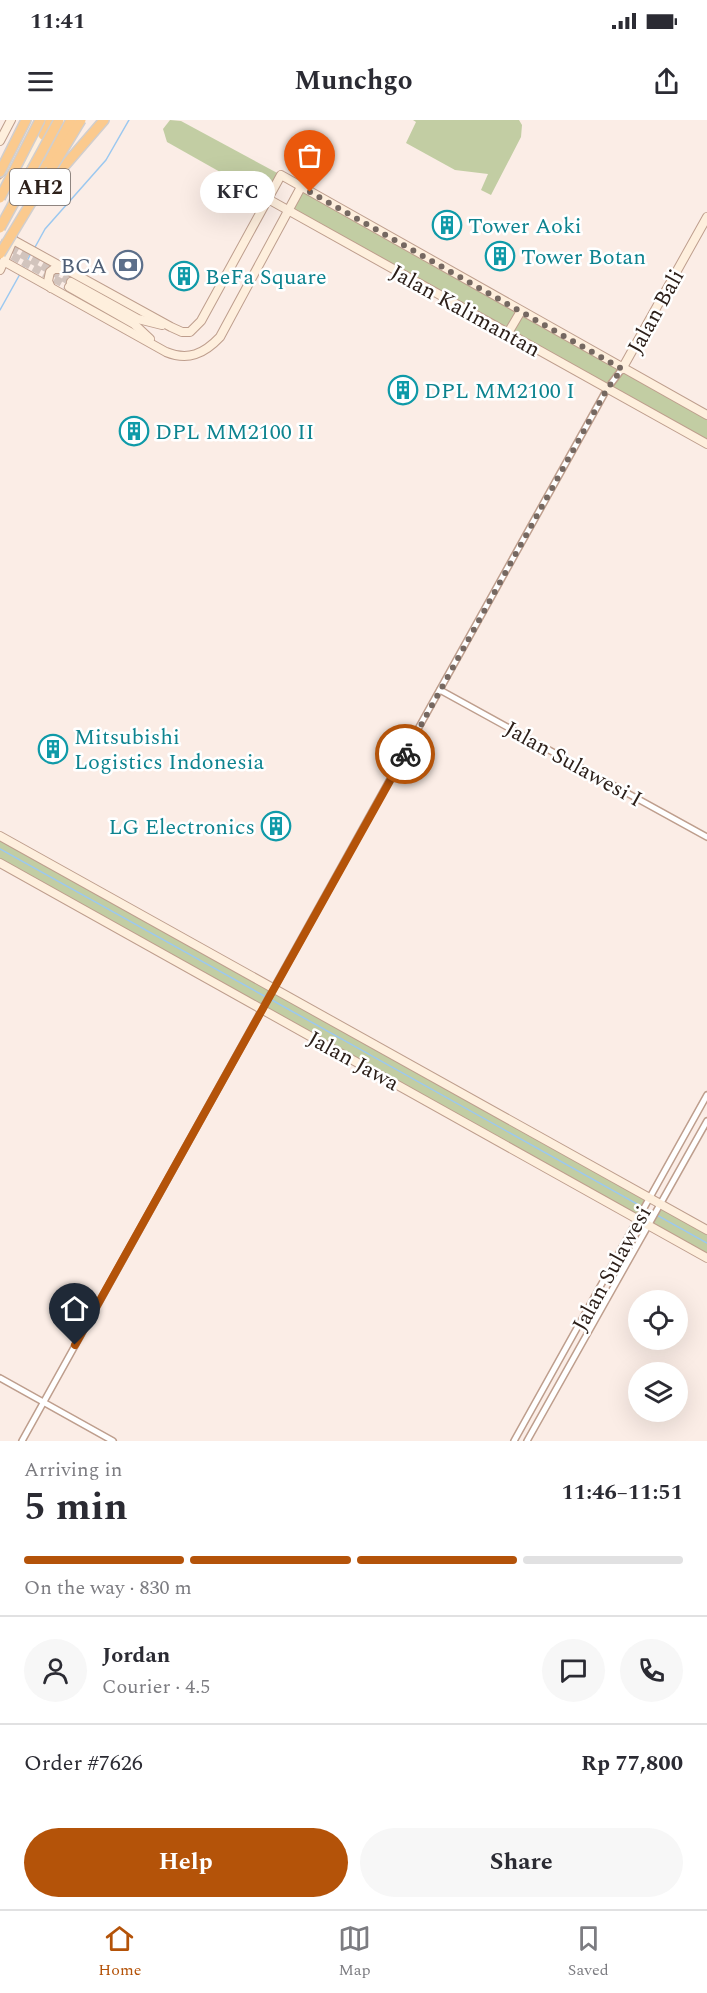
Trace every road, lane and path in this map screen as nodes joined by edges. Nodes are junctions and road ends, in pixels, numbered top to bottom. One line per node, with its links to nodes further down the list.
1 (11, 120): 12 (street)
2 (26, 120): 13 (highway)
3 (40, 120): 17 (highway, bridge)
4 (51, 120): 11 (highway)
5 (59, 120): 22 (highway, bridge)
6 (69, 120): 16 (highway); 23 (highway, bridge)
7 (81, 120): 23 (highway, AH2, bridge)
8 (96, 120): 10 (highway)
9 (104, 120): 10 (highway)
10 (93, 134): 23 (highway)
11 (43, 135): 14 (street)
12 (0, 141)
13 (0, 172)
14 (0, 185)
15 (301, 187): 18 (street, Jalan Kalimantan); 19 (street); 28 (street, Jalan Kalimantan)
16 (30, 196): 23 (street)
17 (0, 198)
18 (268, 199): 19 (street, Jalan Kalimantan); 29 (street, Jalan Kalimantan)
19 (289, 210): 30 (street, Jalan Kalimantan); 31 (street)
20 (707, 217): 32 (street, Jalan Bali)
21 (0, 220): 23 (street)
22 (0, 228)
23 (13, 232): 24 (highway, AH2, bridge); 26 (street)
24 (2, 258): 25 (street); 27 (street)
25 (0, 270)
26 (68, 270): 27 (street); 29 (street)
27 (54, 291): 31 (street)
28 (521, 311): 30 (street); 32 (street, Jalan Kalimantan)
29 (171, 327): 31 (street, Jalan Kalimantan)
30 (508, 333): 33 (street, Jalan Kalimantan)
31 (159, 348)
32 (622, 369): 33 (street, Jalan Bali); 34 (street, Jalan Kalimantan)
33 (607, 389): 35 (street, Jalan Kalimantan); 36 (street, Jalan Bali)
34 (707, 415)
35 (707, 444)
36 (440, 690): 38 (street, Jalan Sulawesi I); 40 (street, Jalan Bali)
37 (0, 836): 40 (street, Jalan Jawa)
38 (707, 837)
39 (0, 862): 41 (street, Jalan Jawa)
40 (273, 991): 41 (street, Jalan Bali); 44 (street, Jalan Jawa)
41 (264, 1007): 46 (street, Jalan Jawa); 51 (street, Jalan Bali)
42 (707, 1095): 44 (street, Jalan Sulawesi)
43 (707, 1120): 45 (street, Jalan Sulawesi)
44 (648, 1200): 45 (street, Jalan Jawa); 46 (street, Jalan Sulawesi)
45 (659, 1206): 47 (street, Jalan Sulawesi); 48 (street, Jalan Jawa)
46 (639, 1216): 47 (street, Jalan Jawa); 54 (street, Jalan Sulawesi)
47 (649, 1223): 49 (street, Jalan Jawa); 55 (street, Jalan Sulawesi)
48 (707, 1230)
49 (707, 1258)
50 (0, 1378): 51 (street)
51 (44, 1403): 52 (street, Jalan Bali); 53 (street)
52 (22, 1441)
53 (113, 1441)
54 (514, 1441)
55 (527, 1441)

